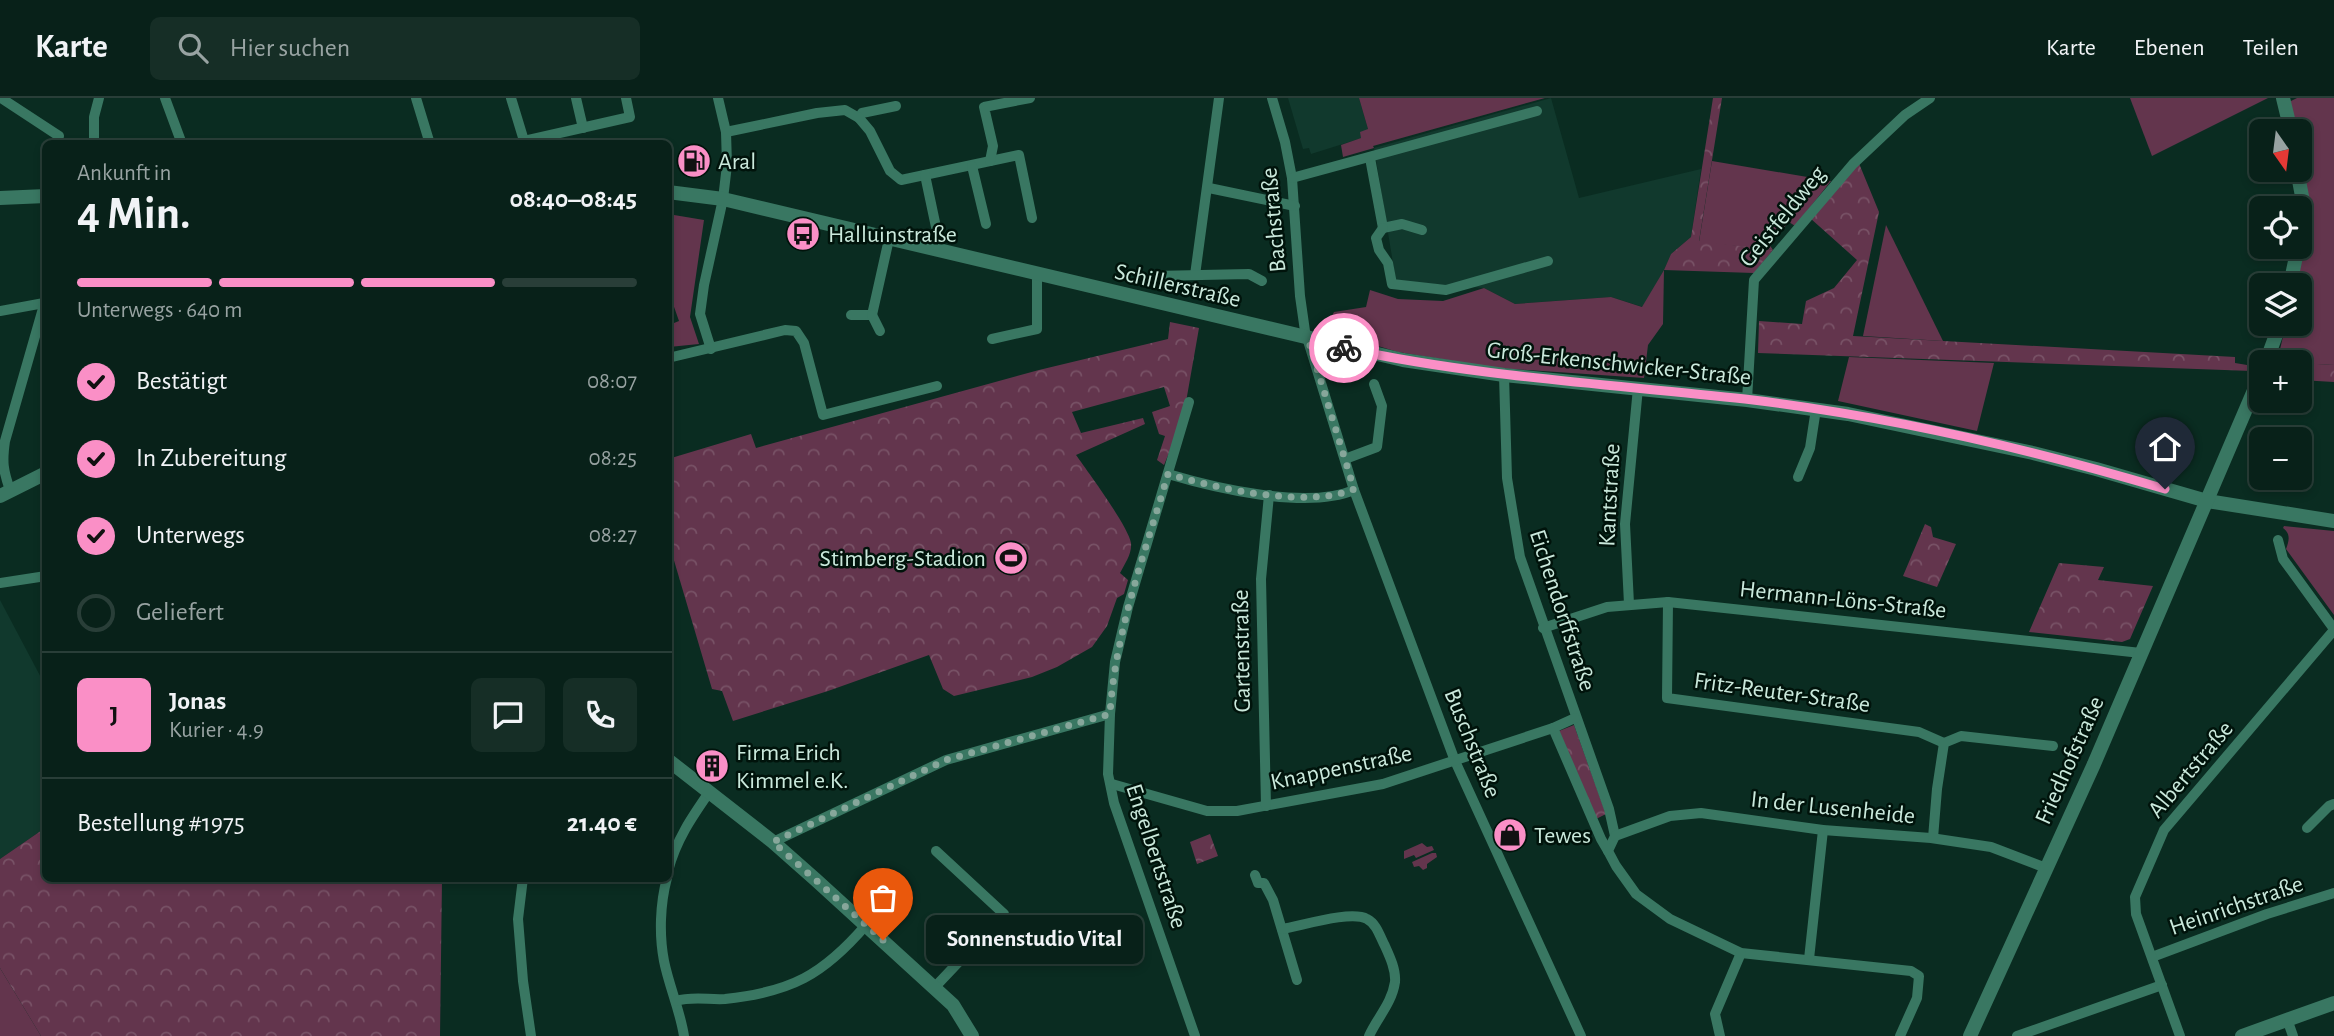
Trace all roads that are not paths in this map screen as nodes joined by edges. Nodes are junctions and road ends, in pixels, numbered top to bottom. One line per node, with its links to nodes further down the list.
1 (1, 98): 22 (street)
2 (99, 98): 23 (street)
3 (165, 98): 24 (street)
4 (416, 98): 25 (street)
5 (511, 98): 26 (street)
6 (576, 98): 20 (street)
7 (626, 98): 20 (street)
8 (718, 98): 21 (street)
9 (1030, 98): 14 (street)
10 (1219, 98): 33 (street)
11 (1272, 98): 32 (street, Bachstraße)
12 (1930, 98): 66 (street, Geistfeldweg)
13 (2285, 99): 19 (main road)
14 (983, 103): 29 (street)
15 (843, 104): 18 (street); 21 (street)
16 (896, 106): 18 (street)
17 (1537, 111): 28 (street)
18 (859, 118): 31 (street)
19 (2289, 119)
20 (583, 128): 27 (street)
21 (726, 132): 37 (street)
22 (59, 136)
23 (94, 140)
24 (181, 140)
25 (429, 140)
26 (523, 140)
27 (532, 140)
28 (1370, 158): 32 (street); 44 (street)
29 (990, 161): 30 (street); 41 (street)
30 (972, 166): 31 (street); 42 (street)
31 (925, 175): 43 (street)
32 (1292, 178): 40 (street, Bachstraße)
33 (1209, 188): 40 (street); 49 (street)
34 (672, 193): 37 (main road, Schillerstraße)
35 (42, 196): 36 (main road)
36 (0, 198)
37 (723, 199): 46 (main road, Schillerstraße); 60 (street)
38 (42, 203): 39 (main road)
39 (0, 204)
40 (1295, 206): 59 (street, Bachstraße)
41 (1032, 218)
42 (986, 224)
43 (936, 227)
44 (1383, 228): 45 (street); 47 (street)
45 (1422, 230)
46 (889, 239): 48 (main road, Schillerstraße); 56 (street)
47 (1548, 261)
48 (1037, 275): 58 (street); 59 (main road, Schillerstraße)
49 (1195, 275): 50 (street, Schillerstraße); 51 (street, Schillerstraße)
50 (1153, 276)
51 (1262, 281)
52 (42, 302): 53 (street)
53 (0, 311)
54 (42, 312): 75 (street)
55 (850, 315): 56 (street)
56 (872, 315): 57 (street)
57 (880, 331)
58 (992, 339)
59 (1308, 339): 62 (main road, Groß-Erkenschwicker-Straße); 70 (street, Buschstraße)
60 (711, 349): 61 (street); 64 (street)
61 (672, 357)
62 (1504, 375): 65 (main road, Groß-Erkenschwicker-Straße); 84 (street, Eichendorffstraße)
63 (1374, 384): 70 (street)
64 (937, 386)
65 (1639, 388): 66 (main road, Groß-Erkenschwicker-Straße); 83 (street, Kantstraße)
66 (1747, 400): 69 (main road, Groß-Erkenschwicker-Straße)
67 (1189, 401): 71 (street, Engelbertstraße)
68 (2249, 402): 77 (main road, Friedhofstraße)
69 (1816, 409): 73 (street); 77 (main road, Groß-Erkenschwicker-Straße)
70 (1345, 459): 74 (street, Buschstraße)
71 (1168, 474): 76 (street); 87 (street, Engelbertstraße)
72 (42, 475): 75 (main road)
73 (1798, 477)
74 (1354, 489): 76 (street); 92 (street, Buschstraße)
75 (5, 493)
76 (1269, 495): 97 (street, Gartenstraße)
77 (2207, 501): 78 (main road, Groß-Erkenschwicker-Straße); 86 (main road, Friedhofstraße)
78 (2334, 521)
79 (2278, 540): 85 (street)
80 (42, 577): 81 (street)
81 (0, 583)
82 (1668, 602): 83 (street, Hermann-Löns-Straße); 86 (street, Hermann-Löns-Straße); 90 (street, Fritz-Reuter-Straße)
83 (1629, 604): 84 (street, Hermann-Löns-Straße)
84 (1544, 628): 88 (street, Eichendorffstraße)
85 (2334, 630): 114 (street, Albertstraße)
86 (2141, 653): 106 (main road, Friedhofstraße)
87 (1110, 714): 94 (street, Engelbertstraße); 102 (street)
88 (1576, 718): 89 (street, Knappenstraße); 100 (street, Eichendorffstraße)
89 (1553, 728): 92 (street, Knappenstraße); 104 (street)
90 (1944, 743): 91 (street, Fritz-Reuter-Straße); 101 (street)
91 (2053, 746)
92 (1455, 761): 97 (street, Knappenstraße); 127 (street, Buschstraße)
93 (672, 763): 95 (main road)
94 (1112, 784): 97 (street, Knappenstraße); 125 (street, Engelbertstraße)
95 (710, 791): 102 (main road); 105 (street)
96 (2334, 804): 98 (street)
97 (1266, 806)
98 (2307, 828)
99 (1823, 830): 100 (street, In der Lusenheide); 101 (street, In der Lusenheide); 115 (street)
100 (1615, 836): 104 (street)
101 (1933, 838): 106 (street, In der Lusenheide)
102 (773, 842): 111 (main road)
103 (936, 851): 118 (street)
104 (1608, 851): 113 (street)
105 (672, 857)
106 (2046, 868): 130 (main road, Friedhofstraße)
107 (1255, 875): 112 (street)
108 (523, 882): 122 (street)
109 (666, 882): 119 (street)
110 (2334, 893): 114 (street, Heinrichstraße)
111 (866, 925): 118 (main road); 119 (street)
112 (1282, 929): 116 (street); 126 (street)
113 (1741, 953): 115 (street); 128 (street)
114 (2152, 957): 117 (street, Albertstraße)
115 (1809, 959): 129 (street)
116 (1297, 980)
117 (2162, 985): 131 (street); 132 (street, Albertstraße)
118 (934, 988): 124 (main road)
119 (676, 1001): 123 (street)
120 (2334, 1003): 121 (main road)
121 (2287, 1019): 133 (main road); 134 (street)
122 (531, 1036)
123 (684, 1036)
124 (972, 1036)
125 (1195, 1036)
126 (1369, 1036)
127 (1581, 1036)
128 (1720, 1036)
129 (1900, 1036)
130 (1970, 1036)
131 (2017, 1036)
132 (2180, 1036)
133 (2242, 1036)
134 (2293, 1036)

